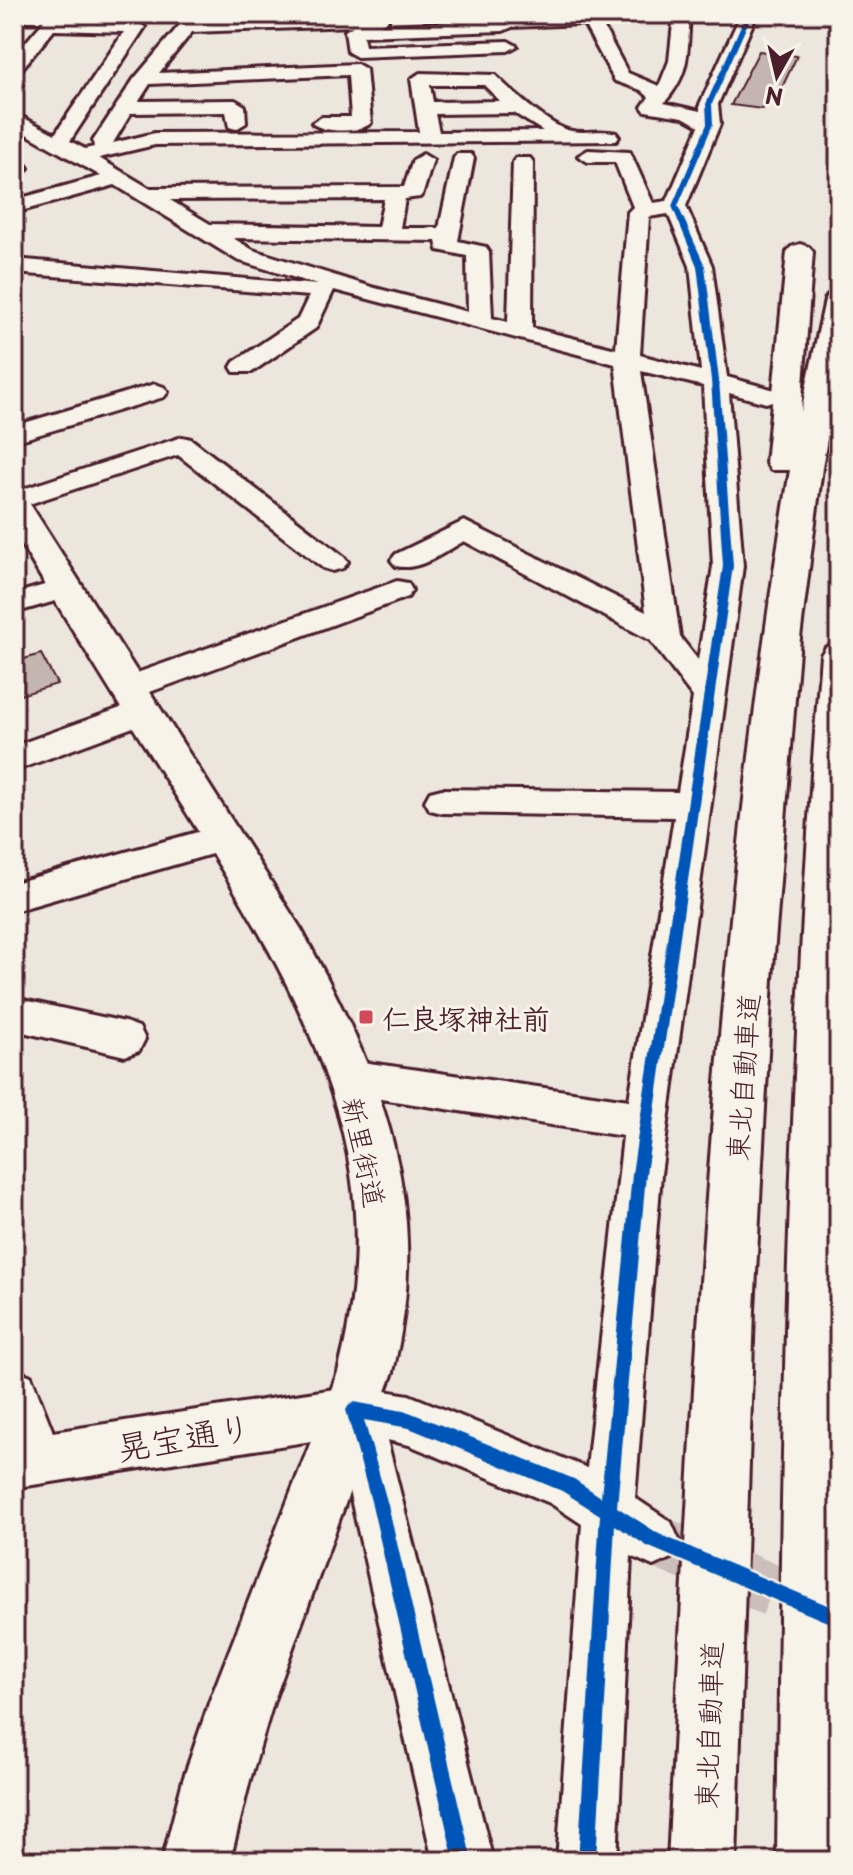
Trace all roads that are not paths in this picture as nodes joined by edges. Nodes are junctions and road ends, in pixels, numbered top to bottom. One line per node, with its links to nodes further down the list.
1 (682, 14): 15 (street)
2 (749, 14): 24 (street)
3 (14, 16): 7 (street)
4 (107, 16): 7 (street)
5 (498, 17): 6 (street); 9 (street); 10 (street)
6 (574, 17): 15 (street)
7 (53, 20): 12 (street); 27 (street)
8 (194, 20): 9 (street); 11 (street)
9 (318, 32): 11 (street)
10 (508, 46)
11 (161, 61): 14 (street)
12 (14, 67)
13 (299, 72): 14 (street); 16 (street); 22 (street)
14 (145, 79): 17 (street)
15 (658, 96): 24 (street)
16 (301, 97)
17 (125, 107): 22 (street); 23 (street)
18 (518, 107): 19 (street); 19 (street); 25 (street)
19 (425, 108): 26 (street)
20 (14, 119): 27 (street)
21 (583, 120): 25 (street)
22 (236, 123): 23 (street)
23 (114, 124): 28 (street)
24 (710, 124): 37 (street)
25 (566, 138): 26 (street)
26 (430, 139): 28 (street)
27 (59, 143): 28 (street)
28 (93, 153): 33 (street)
29 (588, 156): 37 (street)
30 (464, 158): 40 (street)
31 (423, 160): 34 (street)
32 (523, 162): 47 (street)
33 (118, 178): 35 (street); 36 (street)
34 (396, 193): 35 (street); 39 (street)
35 (143, 194): 38 (street)
36 (14, 207)
37 (660, 207): 48 (street); 50 (street)
38 (203, 231): 39 (street); 44 (street)
39 (388, 234): 40 (street)
40 (448, 235): 46 (street)
41 (800, 252): 60 (main road)
42 (14, 266): 43 (street)
43 (323, 291): 44 (street); 49 (street)
44 (367, 293): 46 (street)
45 (839, 300): 60 (main road, 東北自動車道)
46 (480, 323): 47 (street)
47 (520, 333): 48 (street)
48 (627, 359): 50 (street); 58 (street)
49 (243, 367)
50 (715, 380): 52 (street); 61 (street)
51 (155, 392): 53 (street)
52 (766, 395)
53 (14, 434)
54 (14, 503): 55 (street); 56 (main road, 新里街道)
55 (333, 562)
56 (65, 588): 57 (street); 62 (main road, 新里街道)
57 (14, 604)
58 (664, 634): 61 (street); 62 (street)
59 (839, 655): 81 (main road)
60 (780, 657): 80 (main road, 東北自動車道)
61 (711, 698): 65 (street)
62 (135, 699): 63 (street); 66 (main road, 新里街道)
63 (14, 759)
64 (442, 801): 65 (street)
65 (694, 805): 71 (street)
66 (223, 838): 67 (street); 70 (main road, 新里街道)
67 (14, 897)
68 (14, 1014): 69 (street)
69 (125, 1039)
70 (348, 1077): 71 (street); 73 (main road, 新里街道)
71 (647, 1121): 75 (street)
72 (14, 1393): 74 (street)
73 (354, 1410): 74 (street, 晃宝通り); 75 (street, 晃宝通り); 77 (main road, 新里街道); 78 (street)
74 (26, 1461)
75 (608, 1513): 76 (street, 晃宝通り); 79 (street)
76 (653, 1540)
77 (196, 1861)
78 (463, 1861)
79 (587, 1861)
80 (702, 1861)
81 (811, 1861)

